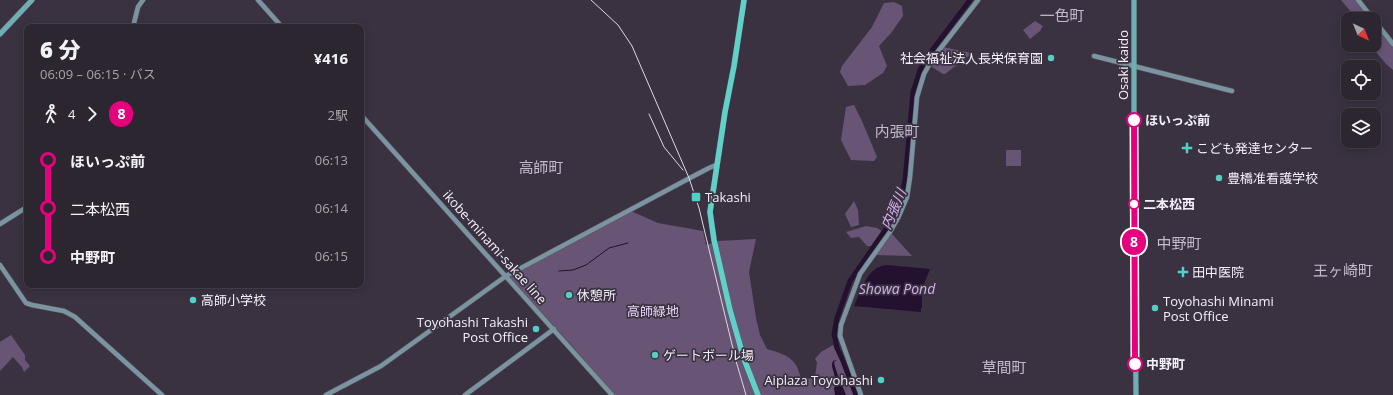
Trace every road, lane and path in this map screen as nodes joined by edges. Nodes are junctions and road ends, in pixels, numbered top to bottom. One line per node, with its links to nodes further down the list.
1 (32, 0): 12 (main road)
2 (143, 0): 9 (street)
3 (258, 0): 10 (street)
4 (744, 0): 18 (highway)
5 (978, 0): 29 (street)
6 (1134, 0): 15 (main road, Osaki kaido)
7 (1358, 0): 8 (street)
8 (1368, 12)
9 (134, 24)
10 (279, 24)
11 (1381, 29): 13 (street)
12 (0, 34)
13 (1393, 44)
14 (1094, 56): 15 (street)
15 (1134, 67): 16 (street); 30 (main road, Osaki kaido)
16 (1232, 91)
17 (364, 118): 22 (street, ikobe-minami-sakae line)
18 (716, 165): 22 (street); 28 (highway)
19 (24, 209): 20 (street)
20 (0, 224)
21 (0, 265): 25 (street)
22 (506, 276): 23 (street, ikobe-minami-sakae line); 26 (street)
23 (554, 329): 24 (street); 27 (street, ikobe-minami-sakae line)
24 (468, 394)
25 (162, 395)
26 (326, 395)
27 (612, 395)
28 (758, 395)
29 (861, 395)
30 (1136, 395)

